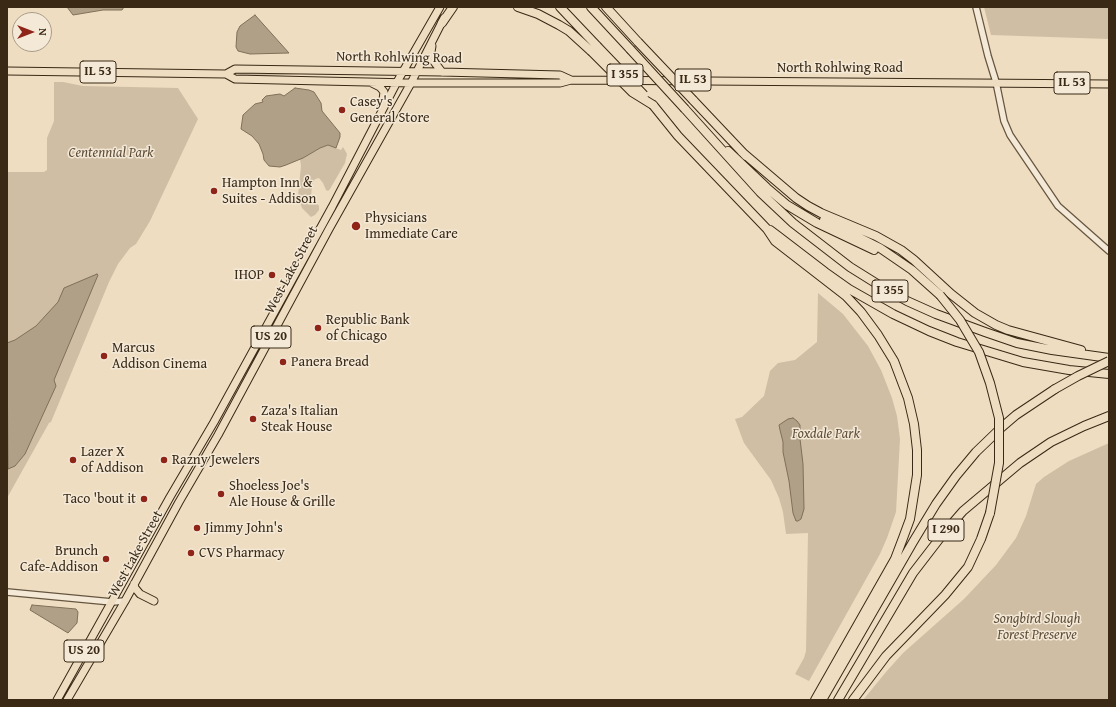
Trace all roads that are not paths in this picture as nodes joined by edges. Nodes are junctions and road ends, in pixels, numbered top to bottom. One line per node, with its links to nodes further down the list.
1 (440, 7): 13 (main road, US 20)
2 (450, 7): 9 (main road, US 20)
3 (453, 7): 9 (highway)
4 (518, 7): 11 (highway)
5 (560, 7): 11 (highway, I 355)
6 (591, 7): 24 (highway, I 355, bridge)
7 (606, 7): 25 (highway, bridge)
8 (976, 7): 20 (street)
9 (442, 23): 10 (main road, US 20)
10 (435, 37): 14 (main road, US 20); 15 (main road)
11 (594, 48): 26 (highway, I 355, bridge)
12 (7, 71): 16 (main road, North Rohlwing Road / IL 53)
13 (403, 72): 14 (main road, North Rohlwing Road / IL 53); 16 (main road, North Rohlwing Road / IL 53); 19 (main road, US 20)
14 (416, 72): 15 (main road, North Rohlwing Road / IL 53); 21 (main road, US 20)
15 (442, 72): 17 (main road, North Rohlwing Road / IL 53)
16 (226, 74): 18 (main road, North Rohlwing Road / IL 53)
17 (571, 80): 20 (main road, North Rohlwing Road / IL 53); 21 (main road, North Rohlwing Road / IL 53)
18 (367, 82): 19 (main road, North Rohlwing Road / IL 53); 23 (main road)
19 (397, 82): 21 (main road, North Rohlwing Road / IL 53); 23 (main road, West Lake Street / US 20)
20 (996, 82): 22 (main road, North Rohlwing Road / IL 53); 27 (street)
21 (411, 83): 33 (main road, West Lake Street / US 20)
22 (1109, 84)
23 (382, 113): 37 (main road, West Lake Street / US 20)
24 (714, 142): 28 (highway); 29 (highway, I 355)
25 (742, 152): 28 (highway); 29 (highway)
26 (767, 229): 31 (highway, I 355); 40 (highway)
27 (1109, 251)
28 (892, 257): 43 (highway, bridge)
29 (1109, 357)
30 (1109, 361): 41 (highway, I 290, bridge)
31 (1109, 374)
32 (1109, 416): 42 (highway, I 290)
33 (134, 584): 35 (main road, West Lake Street / US 20); 36 (main road)
34 (7, 592): 37 (street)
35 (125, 601): 37 (street); 39 (main road, West Lake Street / US 20)
36 (154, 601)
37 (112, 602): 38 (main road, West Lake Street / US 20)
38 (57, 700)
39 (67, 700)
40 (815, 700)
41 (822, 700)
42 (838, 700)
43 (853, 700)

